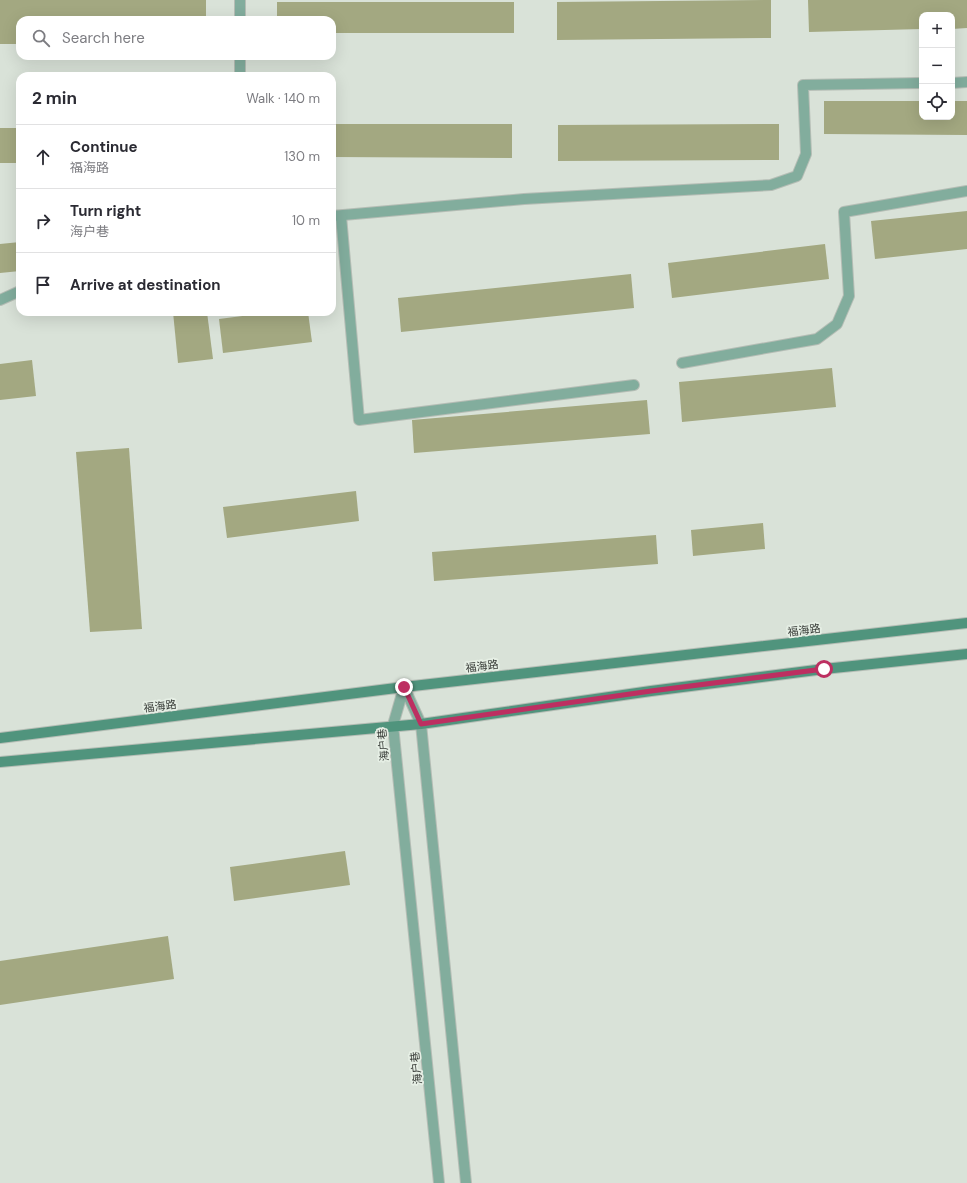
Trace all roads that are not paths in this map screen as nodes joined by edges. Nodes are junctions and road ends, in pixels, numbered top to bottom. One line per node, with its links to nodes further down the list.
1 (240, 0): 2 (street)
2 (240, 16)
3 (240, 60): 4 (street)
4 (240, 72)
5 (967, 82): 7 (street)
6 (919, 83): 9 (street)
7 (955, 83)
8 (967, 191): 12 (street)
9 (337, 216): 13 (street)
10 (16, 293): 11 (street)
11 (0, 300)
12 (682, 363)
13 (634, 385)
14 (967, 623): 16 (main road, 福海路)
15 (967, 654): 17 (main road)
16 (404, 687): 17 (street); 18 (street, 海户巷); 19 (main road, 福海路)
17 (421, 724): 18 (main road); 22 (street)
18 (393, 725): 20 (main road); 21 (street, 海户巷)
19 (0, 738)
20 (0, 762)
21 (440, 1183)
22 (466, 1183)

